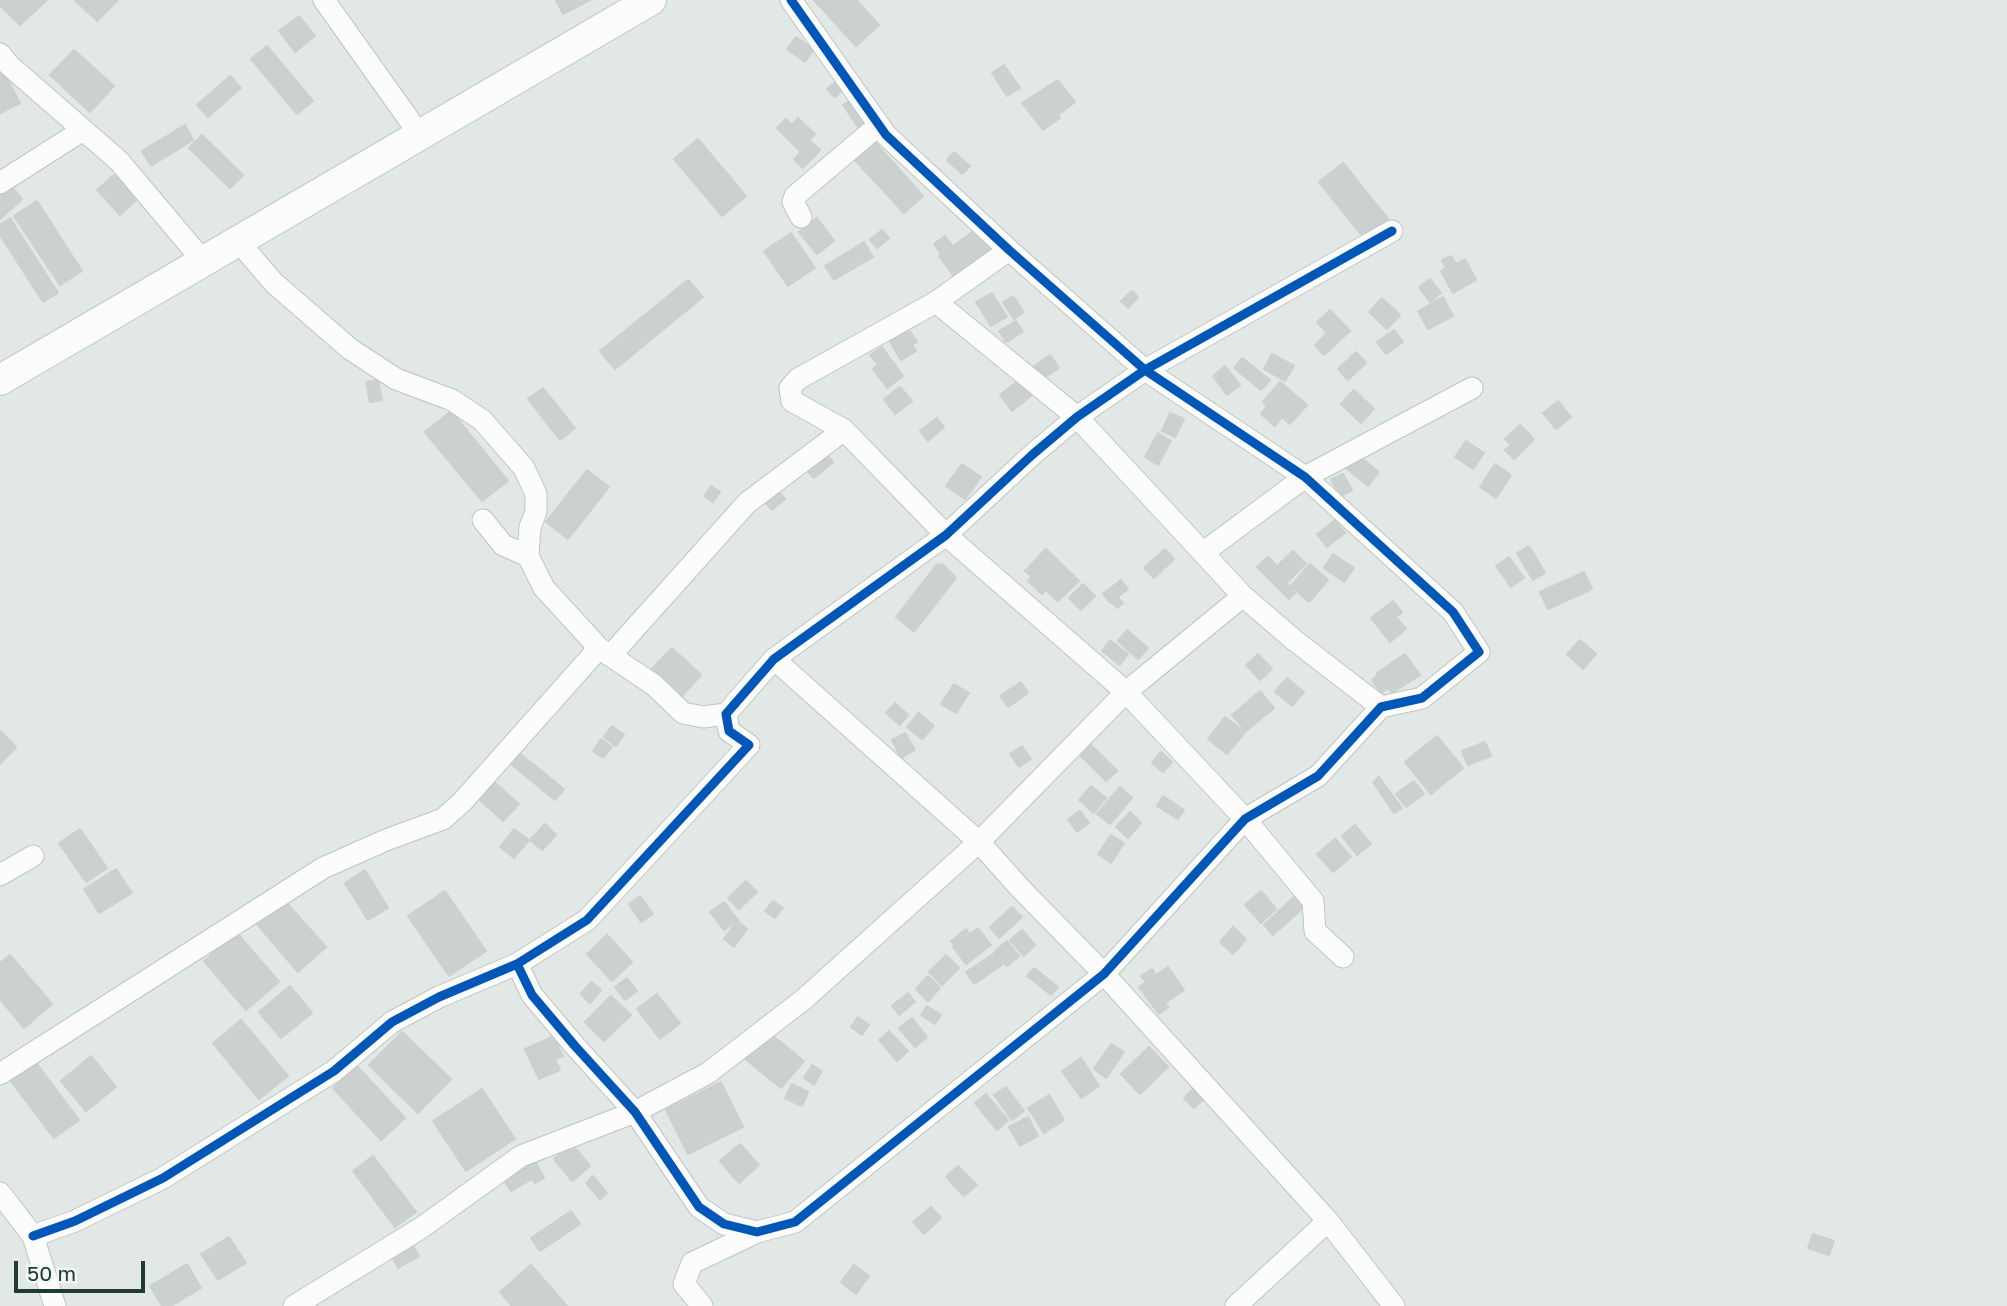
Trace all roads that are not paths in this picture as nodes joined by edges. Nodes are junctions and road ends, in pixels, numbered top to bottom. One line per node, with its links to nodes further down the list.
1 (324, 0): 7 (street)
2 (651, 0): 7 (main road)
3 (791, 0): 5 (street)
4 (0, 54): 6 (street)
5 (879, 125): 9 (street); 12 (street)
6 (83, 130): 8 (street); 13 (street)
7 (419, 135): 11 (main road)
8 (0, 183)
9 (801, 217)
10 (1392, 231): 15 (street)
11 (238, 241): 13 (main road); 24 (street)
12 (1009, 250): 14 (street); 15 (street)
13 (203, 261): 16 (main road)
14 (936, 302): 18 (street); 19 (street)
15 (1145, 370): 18 (street); 20 (street)
16 (0, 380)
17 (1472, 388): 20 (street)
18 (1077, 417): 22 (street); 23 (street)
19 (844, 429): 22 (street); 26 (street)
20 (1305, 477): 23 (street); 29 (street)
21 (483, 520): 24 (street)
22 (946, 535): 27 (street); 28 (street)
23 (1204, 552): 25 (street)
24 (528, 556): 26 (street)
25 (1243, 596): 28 (street); 29 (street)
26 (605, 652): 30 (street); 38 (street)
27 (774, 659): 30 (street); 32 (street)
28 (1126, 692): 31 (street); 32 (street)
29 (1381, 707): 31 (street)
30 (727, 722): 36 (street)
31 (1245, 819): 35 (street); 37 (street)
32 (979, 842): 37 (street); 39 (street)
33 (33, 856): 34 (street)
34 (0, 874)
35 (1343, 957)
36 (517, 964): 39 (street); 43 (street)
37 (1104, 974): 41 (street); 42 (street)
38 (0, 1074)
39 (635, 1112): 42 (street); 45 (street)
40 (0, 1193): 43 (street)
41 (1328, 1221): 47 (street); 48 (street)
42 (757, 1232): 46 (street)
43 (33, 1236): 44 (street)
44 (55, 1306)
45 (295, 1306)
46 (702, 1306)
47 (1236, 1306)
48 (1394, 1306)

